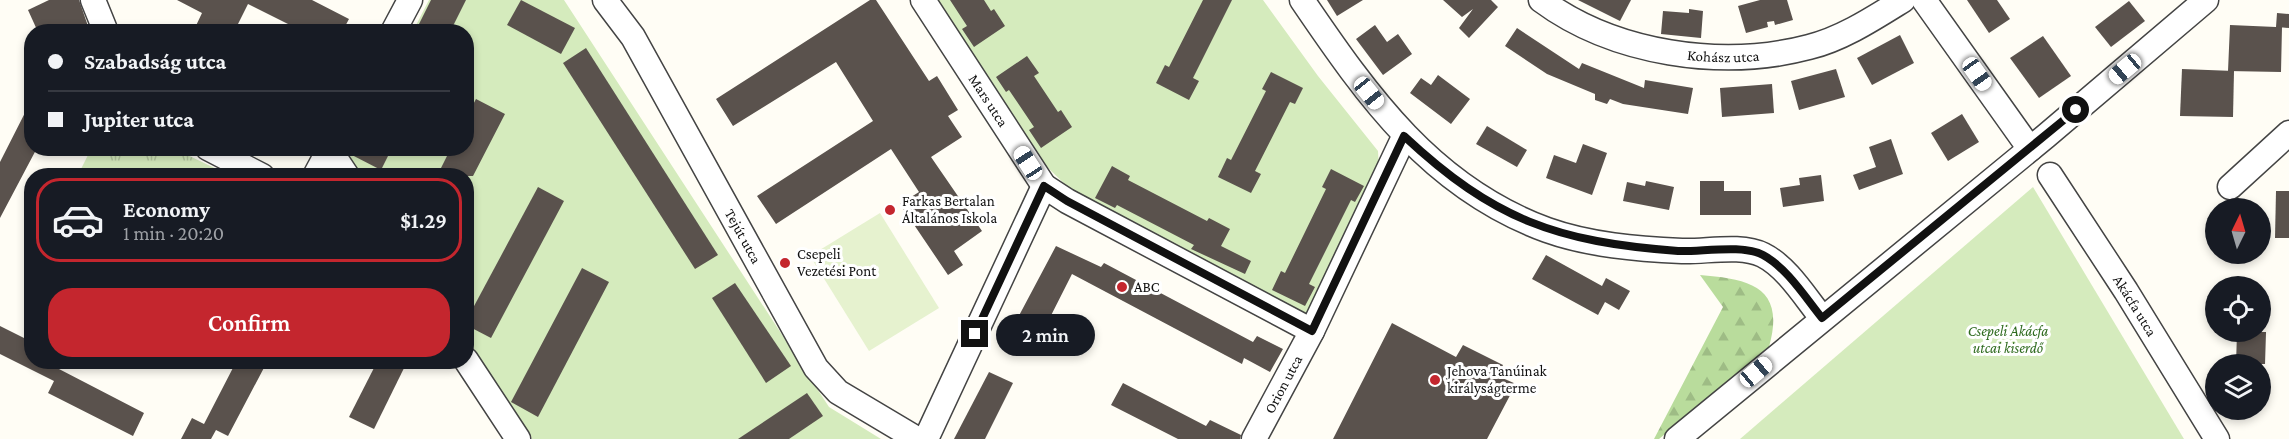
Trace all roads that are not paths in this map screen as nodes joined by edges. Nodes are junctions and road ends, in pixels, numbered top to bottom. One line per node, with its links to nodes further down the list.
1 (93, 0): 10 (street)
2 (410, 0): 11 (street)
3 (607, 0): 24 (street, Tejút utca)
4 (923, 0): 18 (street, Mars utca)
5 (1302, 0): 13 (street)
6 (1541, 0): 7 (street, Kohász utca)
7 (1903, 0)
8 (1924, 0): 14 (street)
9 (2206, 0): 14 (street)
10 (103, 24)
11 (397, 24)
12 (2289, 133): 19 (street)
13 (1404, 136): 20 (street); 21 (street, Orion utca)
14 (2030, 149): 20 (street)
15 (223, 156): 16 (street)
16 (246, 168)
17 (2050, 175): 28 (street, Akácfa utca)
18 (1044, 186): 21 (street, Mars utca); 25 (street)
19 (2230, 188)
20 (1822, 318): 27 (street)
21 (1312, 331): 26 (street, Orion utca)
22 (472, 369): 23 (street)
23 (518, 439)
24 (917, 439)
25 (926, 439)
26 (1254, 439)
27 (1677, 439)
28 (2217, 439)

